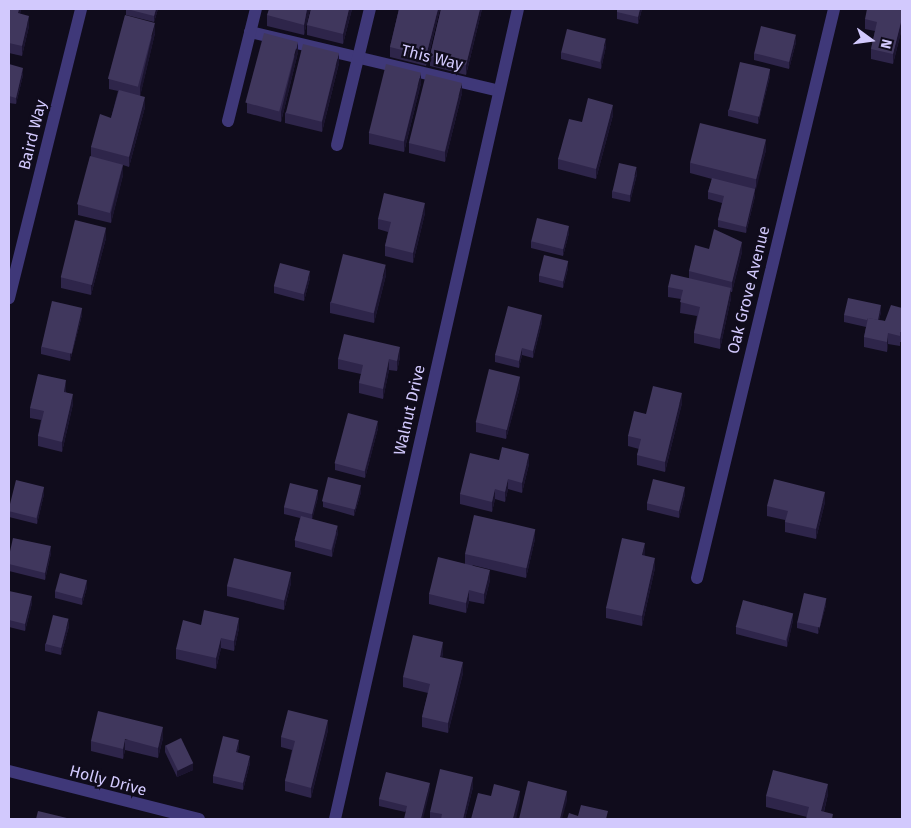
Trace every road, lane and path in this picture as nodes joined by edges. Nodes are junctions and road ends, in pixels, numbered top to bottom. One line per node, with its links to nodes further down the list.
1 (81, 9): 11 (street, Baird Way)
2 (256, 9): 6 (street)
3 (370, 9): 7 (street)
4 (518, 9): 8 (street, Walnut Drive)
5 (834, 9): 12 (street, Oak Grove Avenue)
6 (250, 32): 7 (street, This Way); 9 (street)
7 (358, 56): 8 (street, This Way); 10 (street)
8 (499, 91): 16 (street, Walnut Drive)
9 (228, 121)
10 (336, 144)
11 (9, 298)
12 (697, 578)
13 (9, 772): 14 (street, Holly Drive)
14 (163, 816): 15 (street, Holly Drive)
15 (199, 819)
16 (335, 819)

